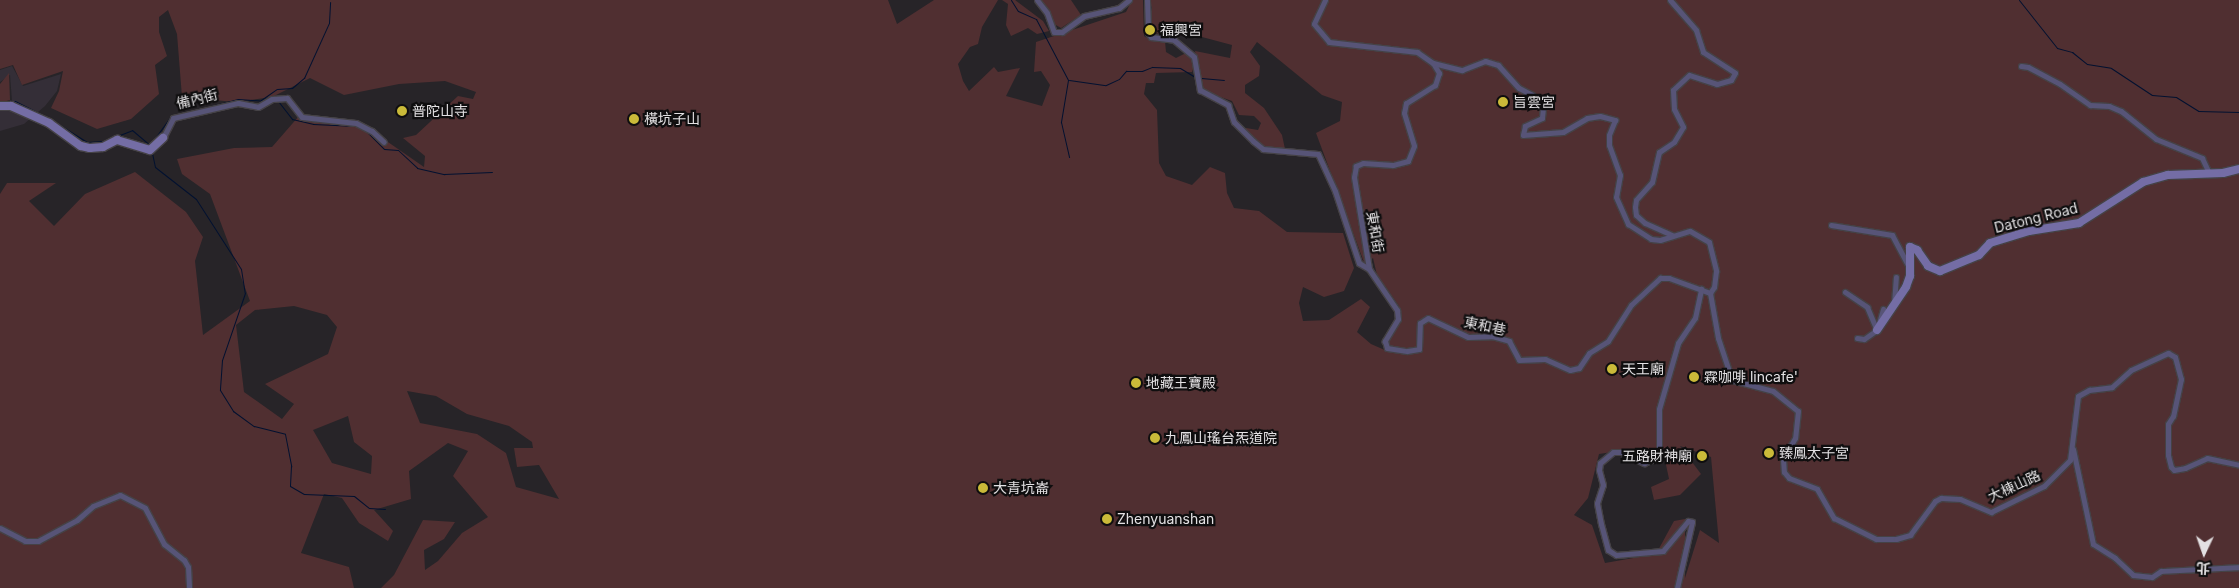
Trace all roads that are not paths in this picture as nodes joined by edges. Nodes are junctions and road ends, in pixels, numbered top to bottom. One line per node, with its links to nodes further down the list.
1 (1037, 0): 2 (street)
2 (1129, 0)
3 (1147, 0): 15 (street, 東和街)
4 (1325, 0): 6 (street)
5 (1670, 0): 14 (street)
6 (1433, 63): 14 (street); 15 (street, 東和街)
7 (2021, 66): 12 (street)
8 (0, 106): 9 (street, 備內街)
9 (163, 138): 10 (street, 備內街)
10 (384, 142)
11 (2239, 169): 12 (street, Datong Road)
12 (2209, 173): 16 (street, Datong Road)
13 (1831, 225): 16 (street)
14 (1673, 236): 20 (street)
15 (1369, 269): 18 (street, 東和巷)
16 (1910, 270): 21 (street, Datong Road)
17 (1896, 277): 21 (street)
18 (1701, 290): 20 (street); 30 (street)
19 (1845, 292): 23 (street)
20 (1710, 293): 25 (street, 大棟山路)
21 (1894, 305): 23 (street, Datong Road)
22 (1883, 309): 23 (street)
23 (1877, 330): 24 (street)
24 (1857, 338)
25 (2073, 446): 26 (street, 大棟山路); 28 (street)
26 (2239, 465)
27 (0, 528): 29 (street)
28 (2239, 567)
29 (189, 588)
30 (1677, 588)

